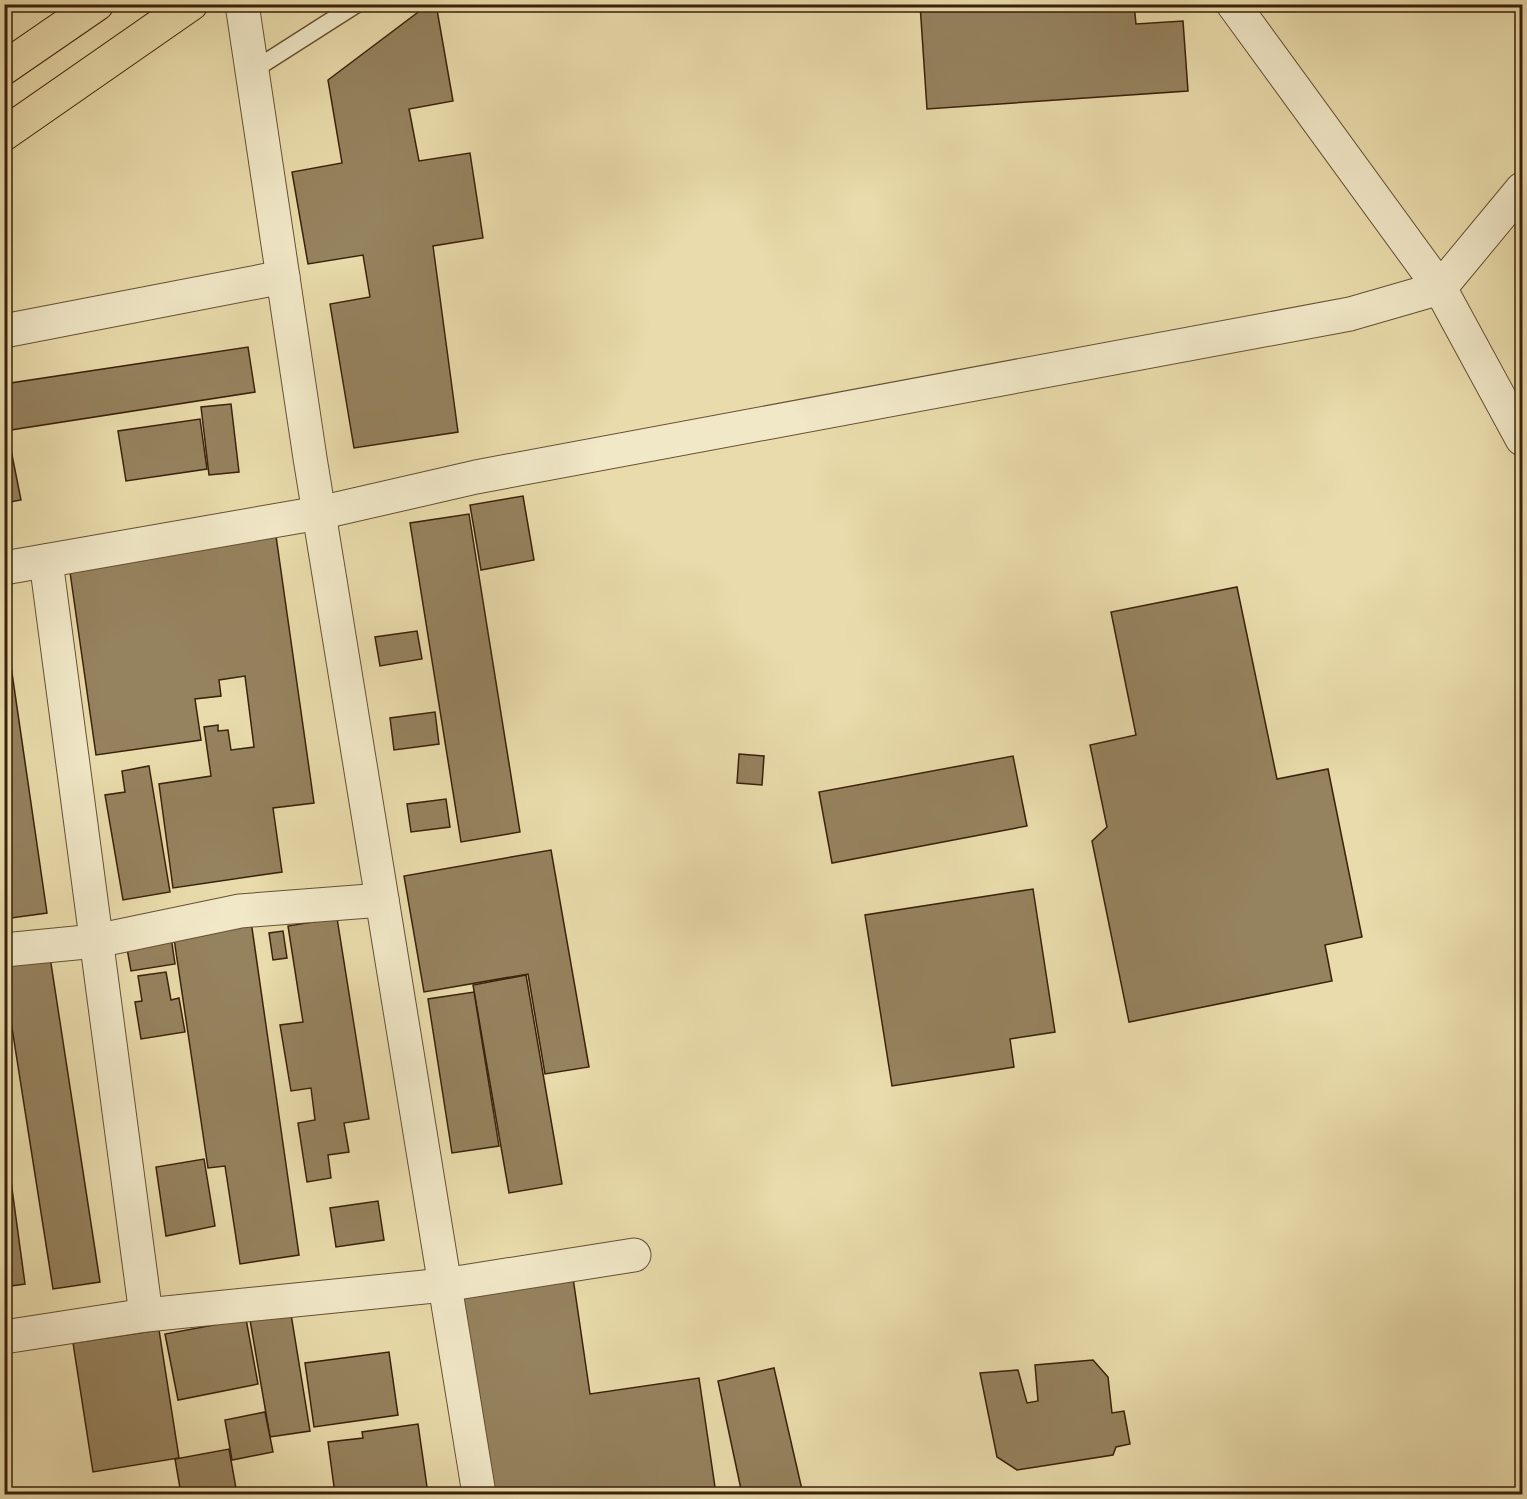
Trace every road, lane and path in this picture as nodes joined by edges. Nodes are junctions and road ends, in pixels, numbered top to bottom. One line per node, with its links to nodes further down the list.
1 (97, 4): 6 (highway)
2 (191, 4): 8 (highway)
3 (242, 4): 7 (street)
4 (357, 4): 7 (lane)
5 (1233, 4): 11 (street)
6 (4, 68)
7 (252, 71): 10 (street)
8 (4, 134)
9 (1522, 189): 11 (street)
10 (283, 277): 12 (street); 14 (street)
11 (1440, 288): 13 (street); 14 (street)
12 (4, 331)
13 (1522, 439)
14 (319, 513): 15 (street); 17 (street)
15 (46, 561): 16 (street); 18 (street)
16 (4, 568)
17 (382, 900): 18 (street); 21 (street)
18 (96, 941): 19 (street); 22 (street)
19 (4, 950)
20 (634, 1255): 21 (street)
21 (444, 1285): 22 (street); 24 (street)
22 (146, 1315): 23 (street)
23 (4, 1337)
24 (479, 1494)

